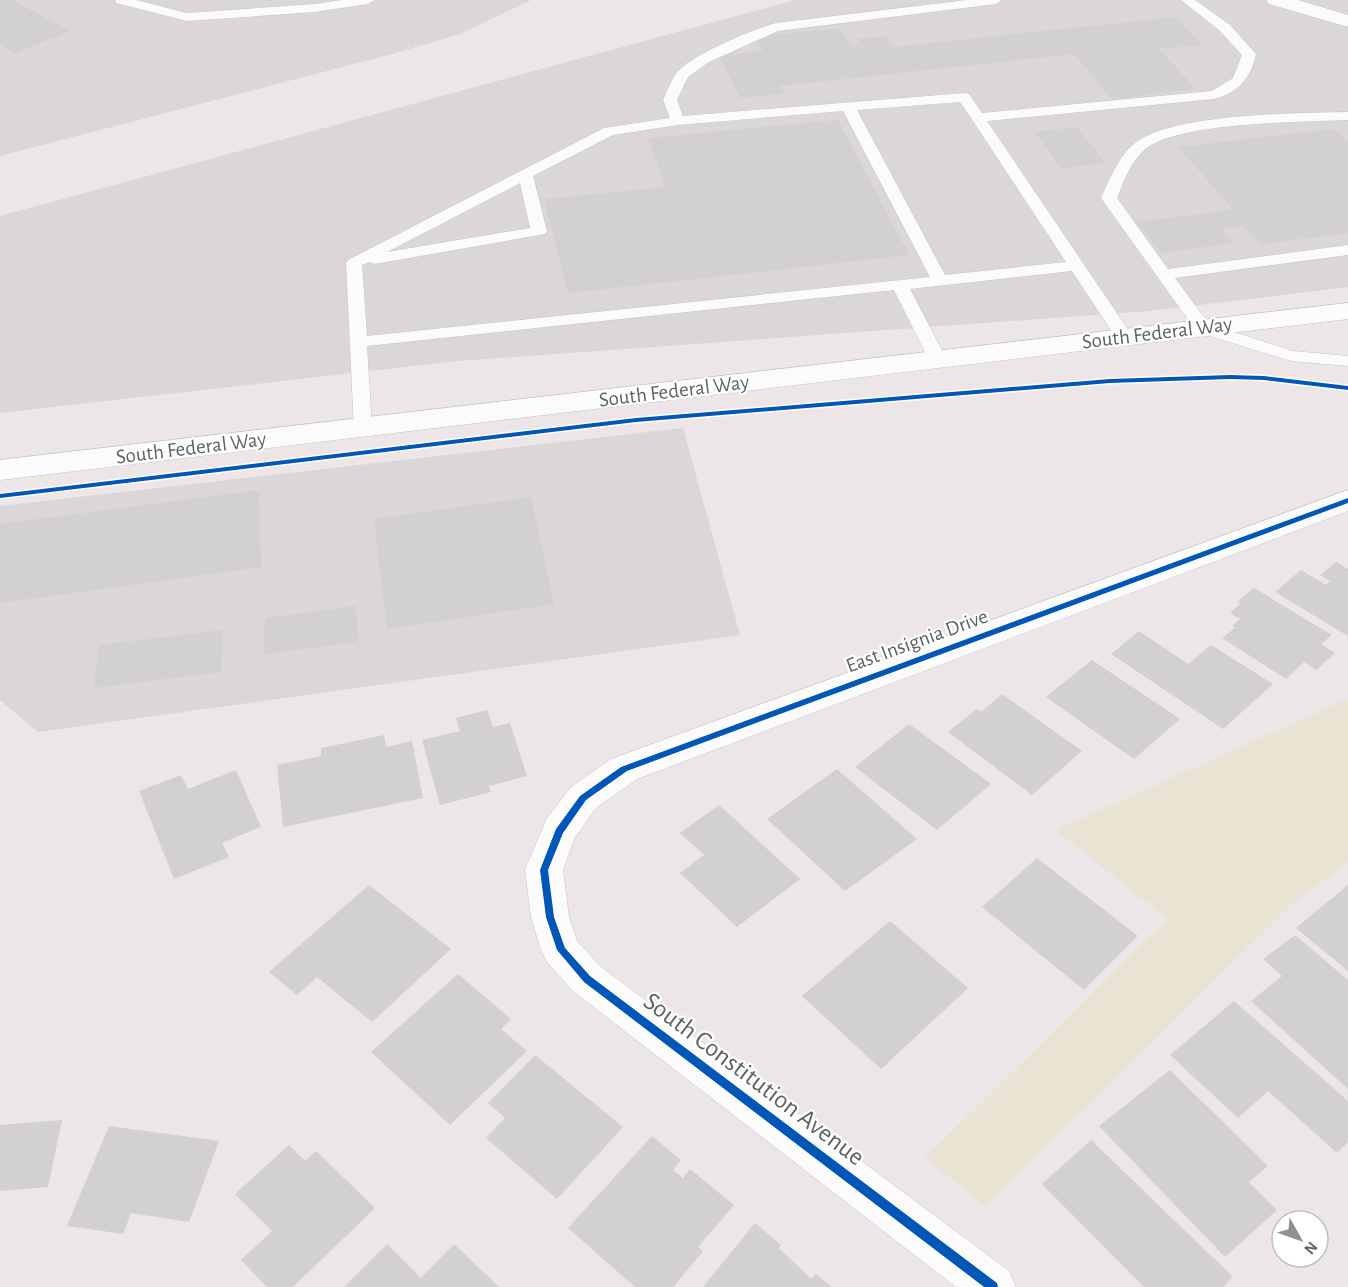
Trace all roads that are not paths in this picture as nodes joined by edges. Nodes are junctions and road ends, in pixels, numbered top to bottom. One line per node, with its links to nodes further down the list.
1 (120, 0): 2 (lane)
2 (368, 0)
3 (996, 0): 10 (lane)
4 (1187, 0): 9 (lane)
5 (1276, 0): 6 (main road)
6 (1348, 21)
7 (848, 107): 9 (lane); 10 (lane); 16 (lane)
8 (1348, 116): 15 (lane)
9 (978, 118): 14 (lane)
10 (678, 121): 11 (lane)
11 (525, 174): 13 (lane); 13 (lane)
12 (1348, 250): 15 (lane)
13 (354, 263): 21 (lane)
14 (1076, 266): 16 (lane); 20 (lane)
15 (1165, 274): 19 (lane)
16 (940, 280): 17 (lane)
17 (900, 285): 21 (lane); 22 (lane)
18 (1348, 310): 19 (main road, South Federal Way)
19 (1203, 328): 20 (main road, South Federal Way); 23 (lane)
20 (1124, 337): 22 (main road, South Federal Way)
21 (360, 342): 24 (lane)
22 (938, 360): 24 (main road, South Federal Way)
23 (1348, 362)
24 (363, 428): 25 (main road, South Federal Way)
25 (0, 470)
26 (1348, 500): 27 (main road, East Insignia Drive)
27 (544, 870): 28 (main road, South Constitution Avenue)
28 (993, 1287)

